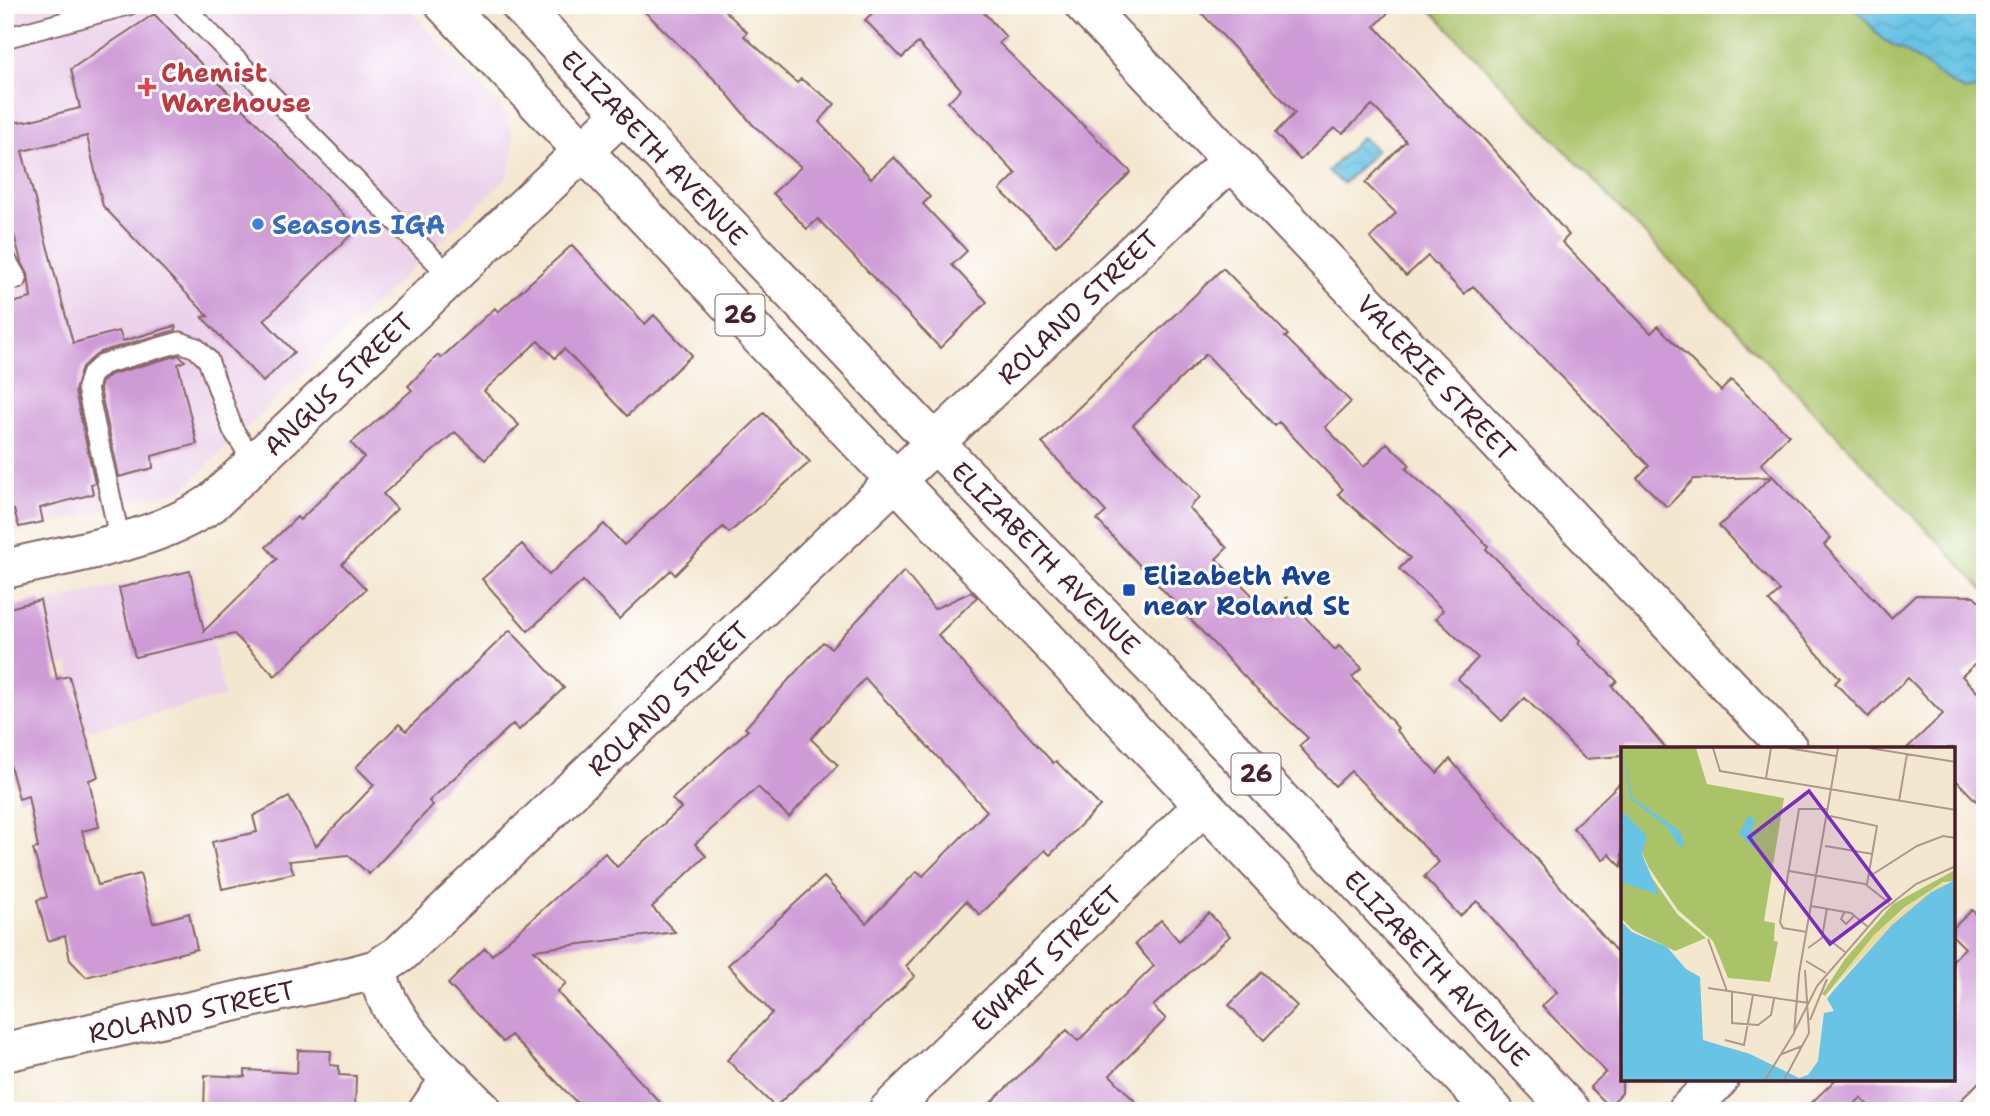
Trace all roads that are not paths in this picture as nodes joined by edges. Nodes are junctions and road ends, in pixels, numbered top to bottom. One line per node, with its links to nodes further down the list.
1 (128, 5): 6 (lane)
2 (182, 5): 11 (lane)
3 (445, 5): 8 (main road, ELIZABETH AVENUE / 26)
4 (520, 5): 7 (main road, ELIZABETH AVENUE / 26)
5 (1084, 5): 9 (main road, VALERIE STREET)
6 (5, 37)
7 (622, 114): 8 (main road, ANGUS STREET); 13 (main road, ELIZABETH AVENUE / 26)
8 (584, 151): 11 (main road, ANGUS STREET); 15 (main road, ELIZABETH AVENUE / 26)
9 (1231, 160): 13 (main road, ROLAND STREET); 18 (main road, VALERIE STREET)
10 (5, 258): 12 (lane)
11 (452, 278): 14 (main road, ANGUS STREET)
12 (17, 279)
13 (935, 443): 15 (main road, ROLAND STREET); 28 (main road, ELIZABETH AVENUE / 26)
14 (255, 463): 16 (main road, ANGUS STREET); 16 (lane)
15 (895, 479): 19 (main road, ELIZABETH AVENUE / 26); 20 (main road, ROLAND STREET)
16 (120, 541): 17 (main road, ANGUS STREET)
17 (5, 569)
18 (1787, 747)
19 (1204, 805): 26 (main road, EWART STREET); 27 (main road, ELIZABETH AVENUE / 26)
20 (377, 970): 21 (main road, ROLAND STREET); 22 (main road)
21 (5, 1052)
22 (451, 1078): 24 (main road); 25 (main road)
23 (1717, 1081): 29 (main road)
24 (428, 1111)
25 (483, 1111)
26 (888, 1111)
27 (1494, 1111)
28 (1571, 1111)
29 (1686, 1111)

